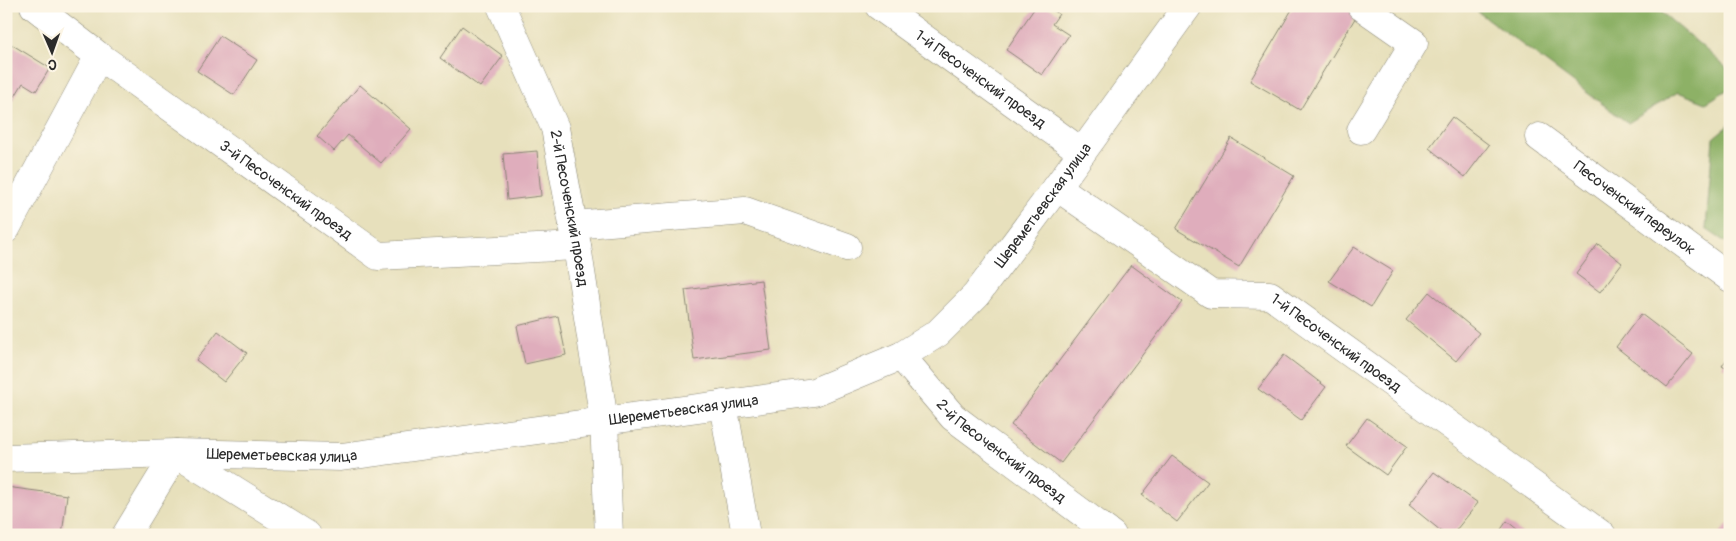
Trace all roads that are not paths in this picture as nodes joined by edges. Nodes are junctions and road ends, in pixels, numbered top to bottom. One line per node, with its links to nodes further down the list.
1 (34, 6): 6 (street, 3-й Песоченский проезд)
2 (501, 6): 12 (street, 2-й Песоченский проезд)
3 (879, 6): 9 (street, 1-й Песоченский проезд)
4 (1188, 6): 9 (street, Шереметьевская улица)
5 (1361, 6): 7 (street)
6 (100, 56): 11 (street); 12 (street, 3-й Песоченский проезд)
7 (1361, 130)
8 (1539, 137): 14 (street, Песоченский переулок)
9 (1082, 152): 10 (street, Шереметьевская улица)
10 (1057, 187): 15 (street, Шереметьевская улица); 25 (street, 1-й Песоченский проезд)
11 (6, 229)
12 (575, 236): 13 (street, 3-й Песоченский проезд); 17 (street, 2-й Песоченский проезд)
13 (847, 247)
14 (1730, 278)
15 (901, 356): 16 (street, Шереметьевская улица); 24 (street, 2-й Песоченский проезд)
16 (723, 404): 17 (street, Шереметьевская улица); 23 (street)
17 (604, 421): 18 (street, Шереметьевская улица); 22 (street, 2-й Песоченский проезд)
18 (176, 453): 19 (street, Шереметьевская улица); 20 (street); 21 (street)
19 (6, 458)
20 (126, 535)
21 (307, 535)
22 (609, 535)
23 (746, 535)
24 (1112, 535)
25 (1602, 535)

